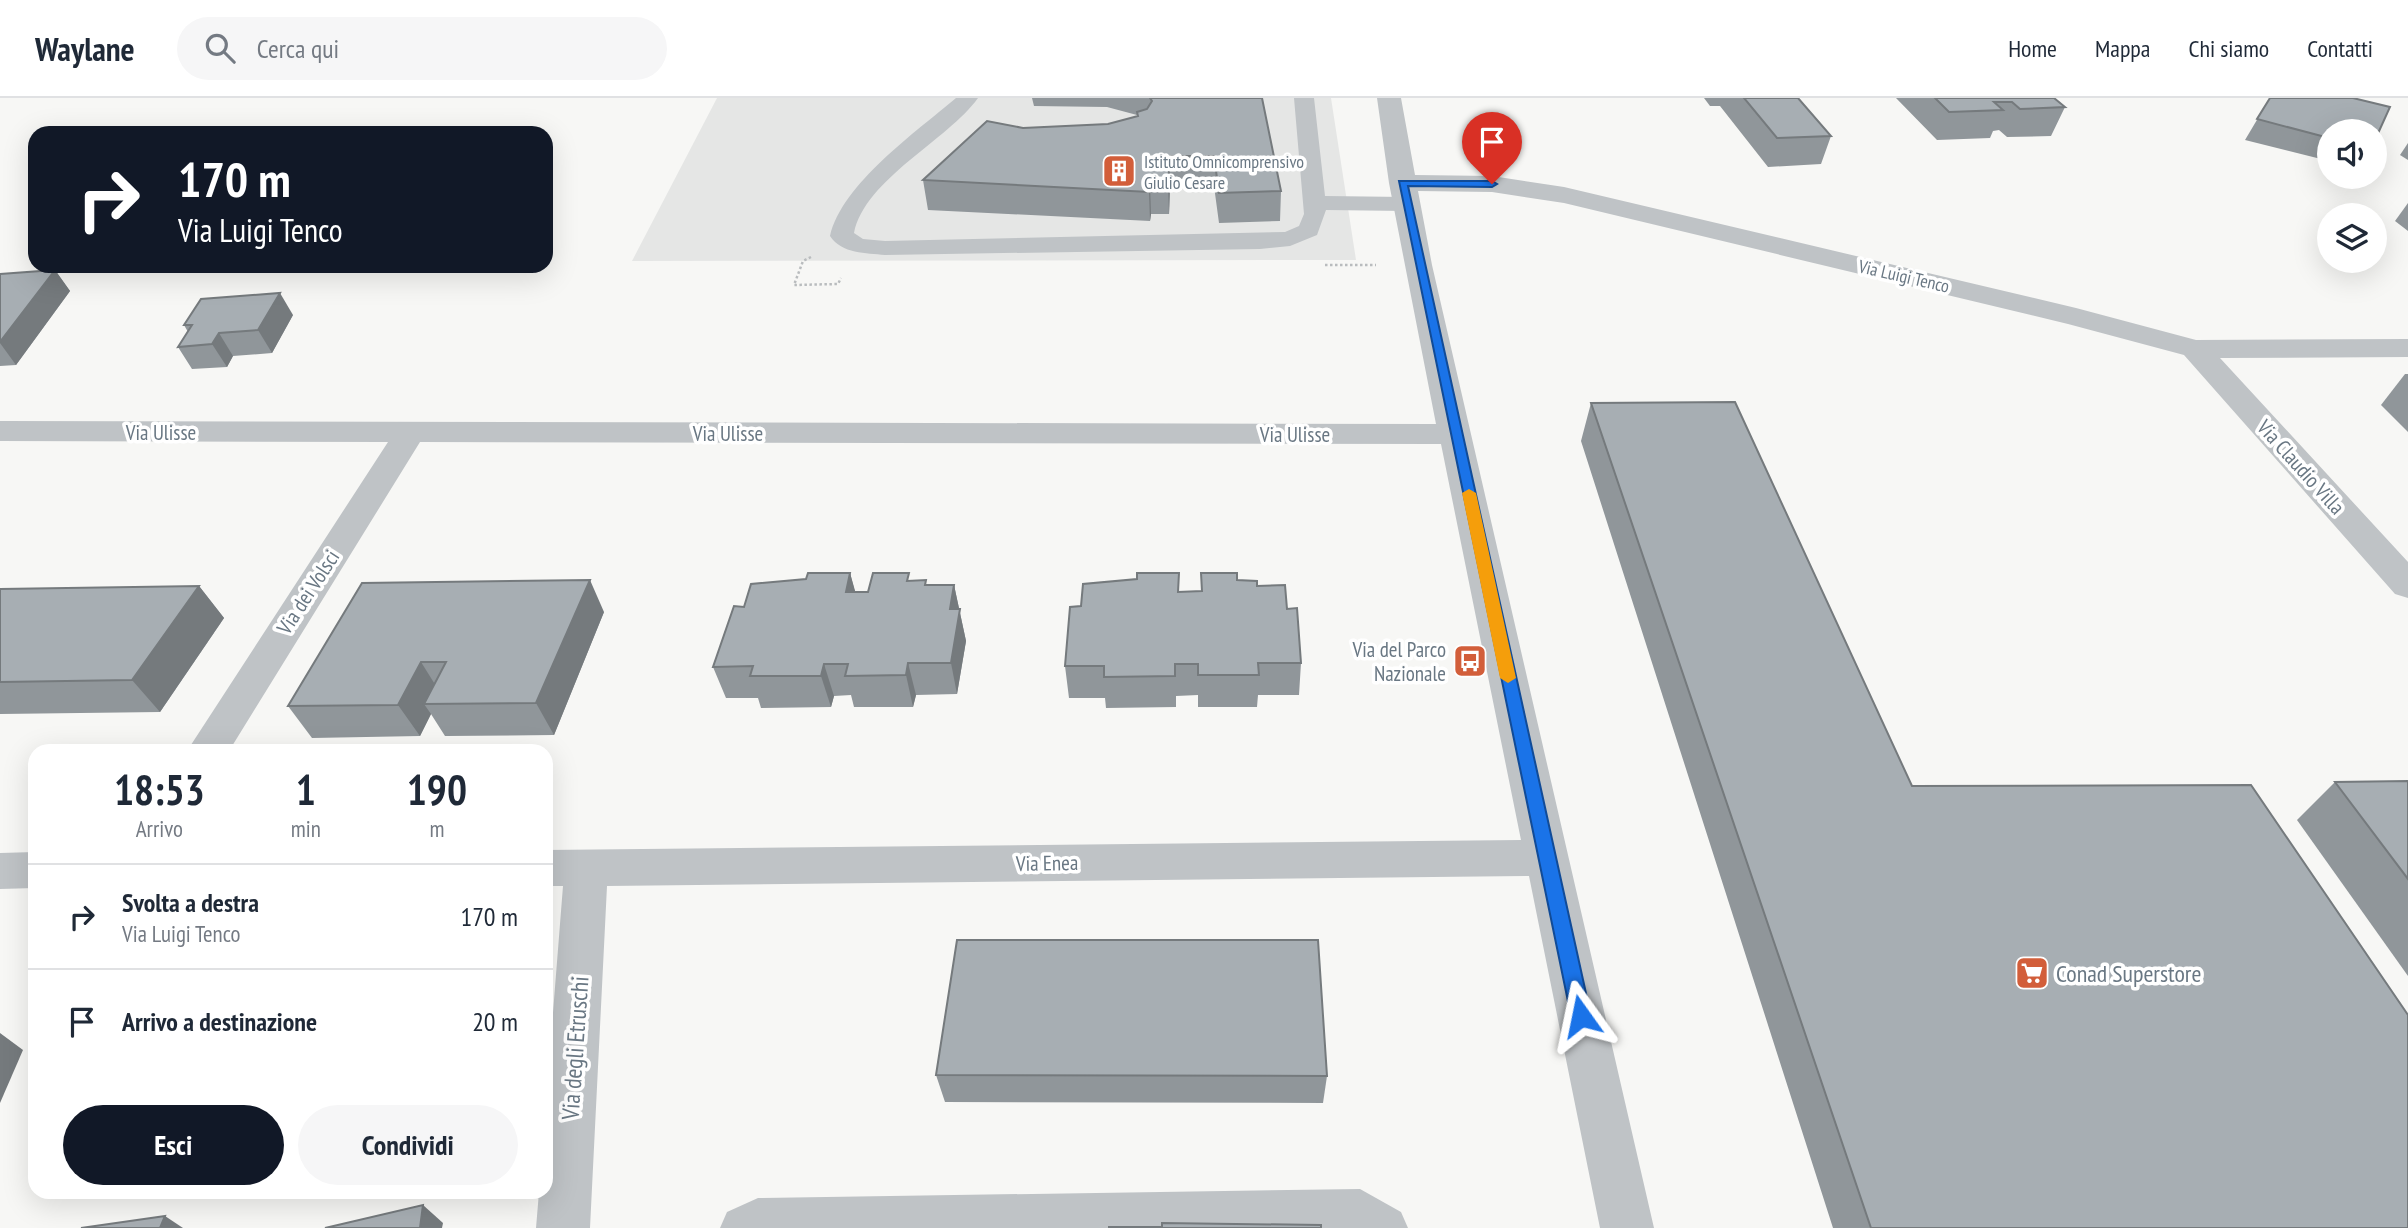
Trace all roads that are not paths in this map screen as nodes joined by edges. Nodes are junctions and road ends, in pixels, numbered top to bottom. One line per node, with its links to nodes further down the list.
1 (968, 98): 5 (lane)
2 (1304, 98): 5 (lane)
3 (1389, 98): 4 (street)
4 (1404, 194): 5 (lane); 7 (street, Via Luigi Tenco); 10 (street)
5 (1314, 203)
6 (2408, 348): 7 (street, Via Luigi Tenco)
7 (2195, 349): 11 (street, Via Claudio Villa)
8 (0, 431): 9 (street, Via Ulisse)
9 (410, 432): 10 (street, Via Ulisse); 12 (street, Via dei Volsci)
10 (1456, 434): 13 (street)
11 (2408, 585)
12 (211, 744)
13 (1547, 858): 14 (street, Via Enea); 20 (street)
14 (566, 868): 17 (street, Via degli Etruschi)
15 (28, 870): 16 (street)
16 (0, 871)
17 (563, 1228)
18 (743, 1228): 19 (lane)
19 (1385, 1228)
20 (1627, 1228)

